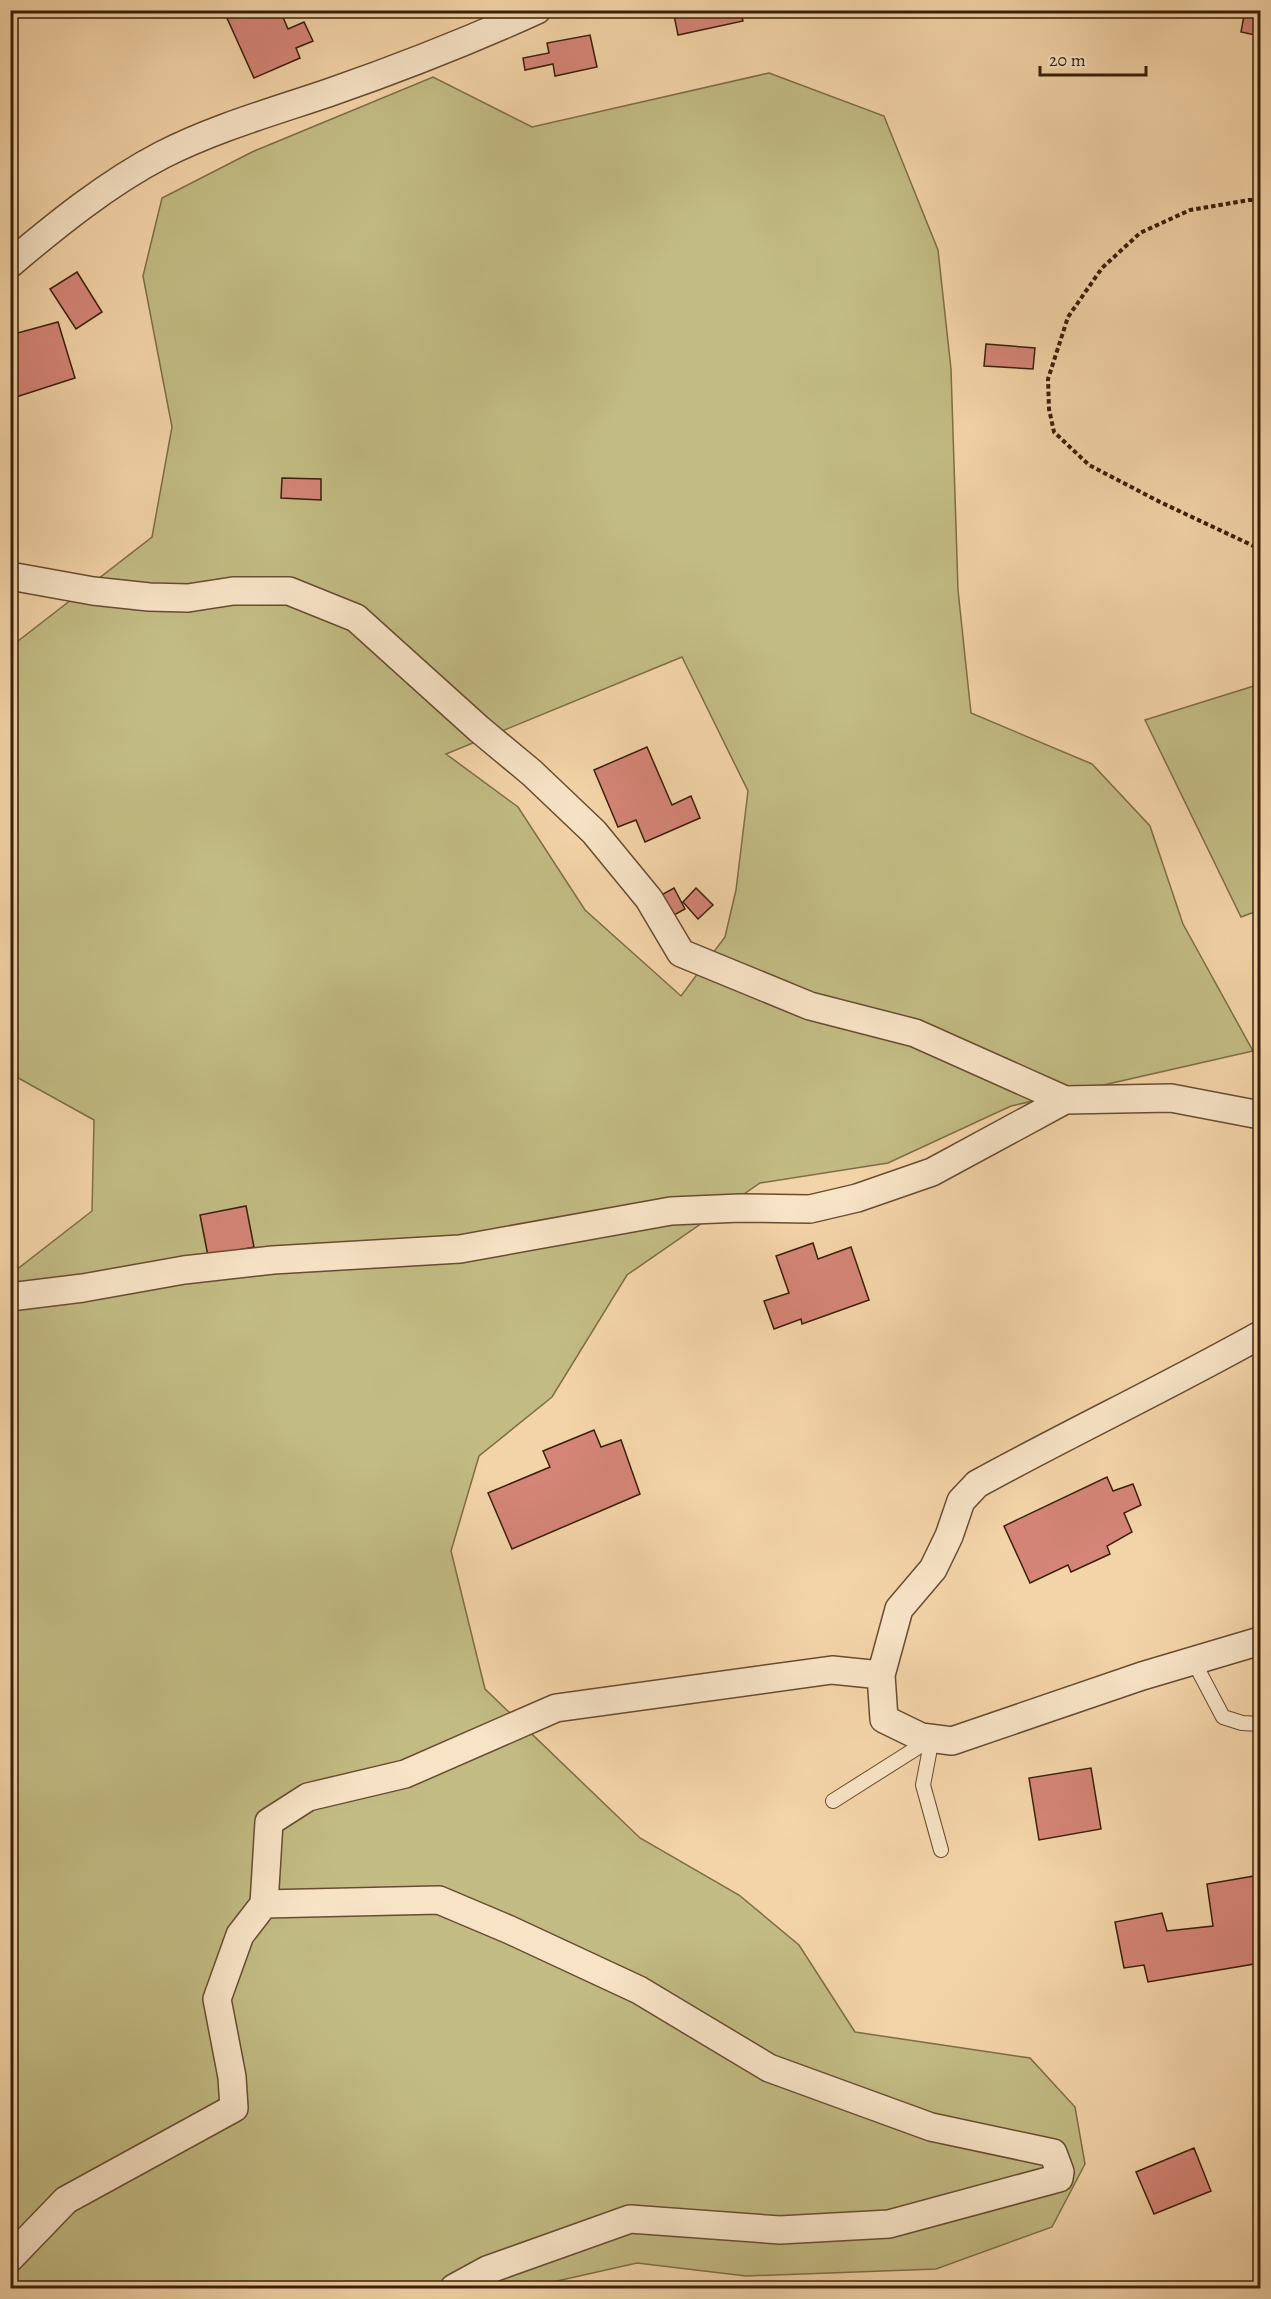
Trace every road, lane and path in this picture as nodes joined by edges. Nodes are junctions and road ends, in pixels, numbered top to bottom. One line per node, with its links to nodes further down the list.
1 (537, 10): 3 (street)
2 (1260, 200): 4 (path)
3 (10, 264)
4 (1260, 549)
5 (10, 576): 6 (street)
6 (1065, 1100): 7 (street); 8 (street)
7 (1260, 1115)
8 (10, 1297)
9 (1260, 1335): 12 (street)
10 (1260, 1641): 11 (street)
11 (1194, 1662): 13 (lane); 14 (street)
12 (880, 1675): 14 (street); 17 (street)
13 (1260, 1724)
14 (932, 1738): 15 (lane); 16 (lane)
15 (832, 1802)
16 (941, 1850)
17 (264, 1904): 18 (street); 19 (street)
18 (10, 2258)
19 (454, 2289)

